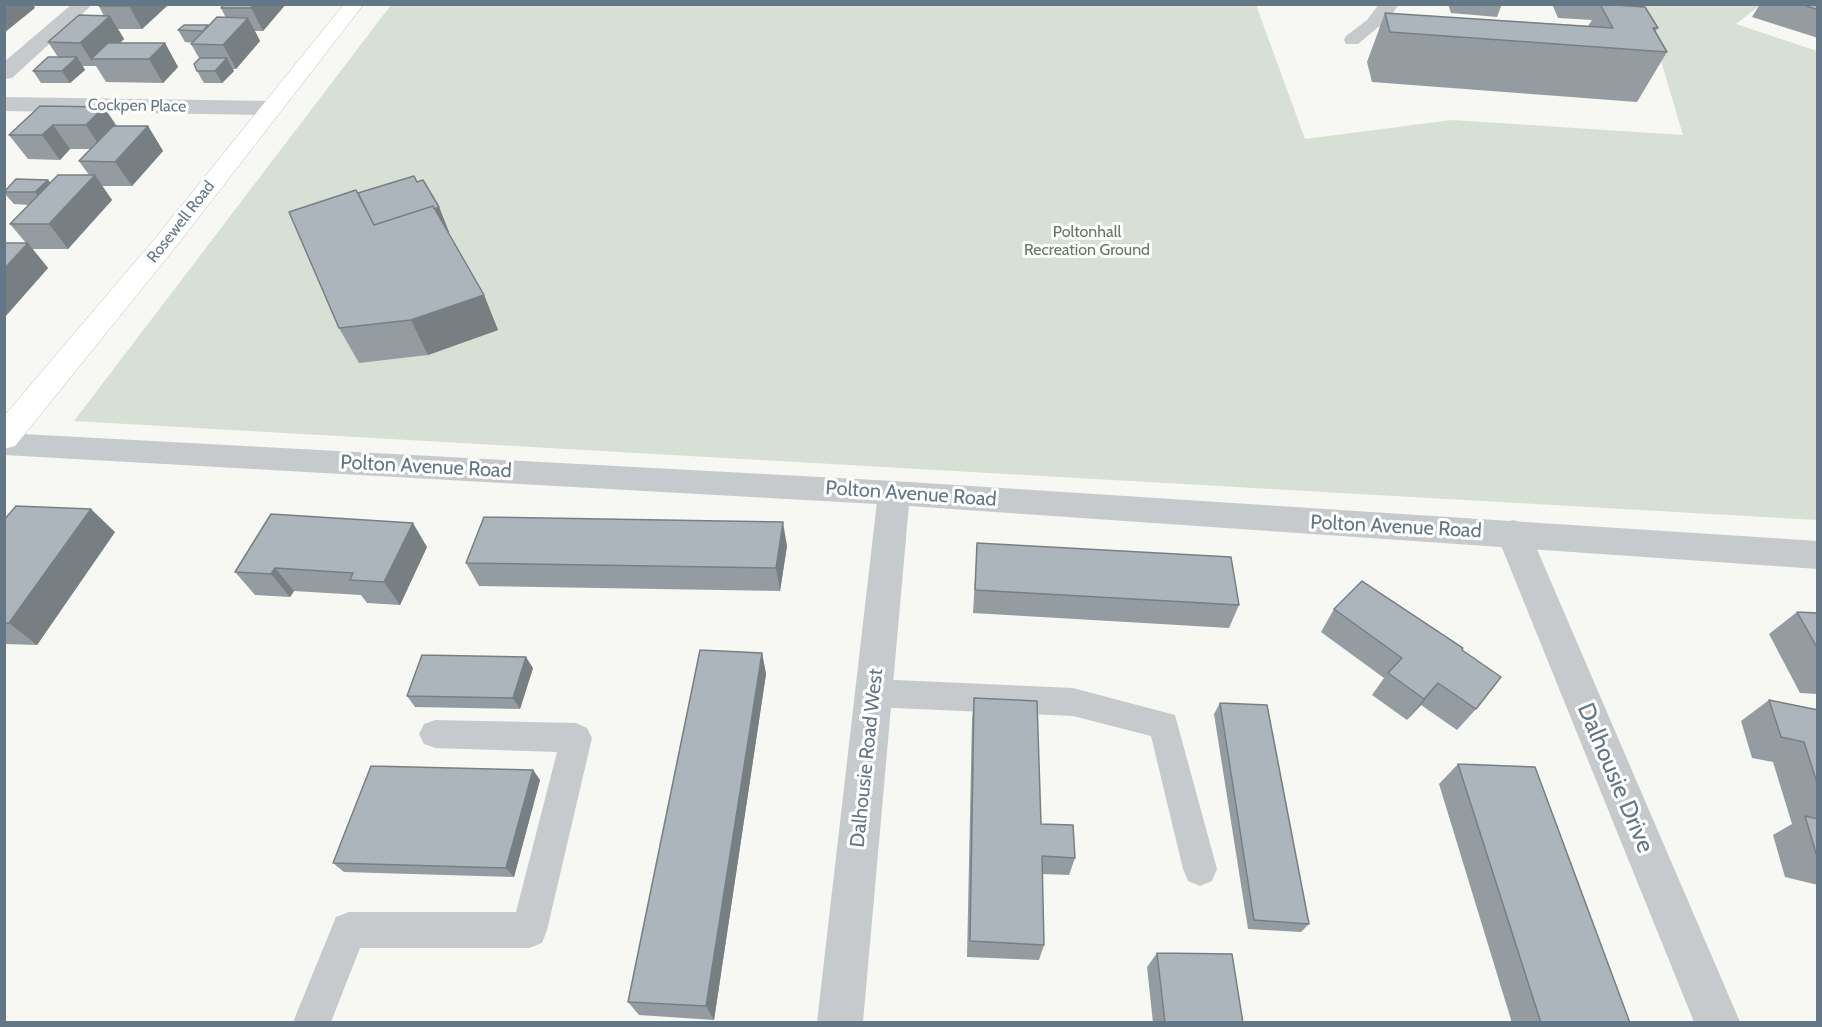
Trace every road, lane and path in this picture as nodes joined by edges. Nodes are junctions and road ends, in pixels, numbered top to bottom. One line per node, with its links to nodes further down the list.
1 (84, 4): 6 (street)
2 (355, 4): 8 (main road, Rosewell Road)
3 (1384, 12): 4 (street); 5 (lane)
4 (1446, 38)
5 (1352, 40)
6 (4, 73)
7 (4, 104): 8 (street, Cockpen Place)
8 (270, 108): 9 (main road, Rosewell Road)
9 (4, 438)
10 (4, 444): 11 (street, Polton Avenue Road)
11 (894, 493): 12 (street, Polton Avenue Road); 14 (street, Dalhousie Road West)
12 (1513, 533): 13 (street, Polton Avenue Road); 19 (street, Dalhousie Drive)
13 (1818, 555)
14 (873, 693): 16 (lane); 18 (street, Dalhousie Road West)
15 (435, 734): 17 (lane)
16 (1200, 869)
17 (312, 1023)
18 (840, 1023)
19 (1717, 1023)

